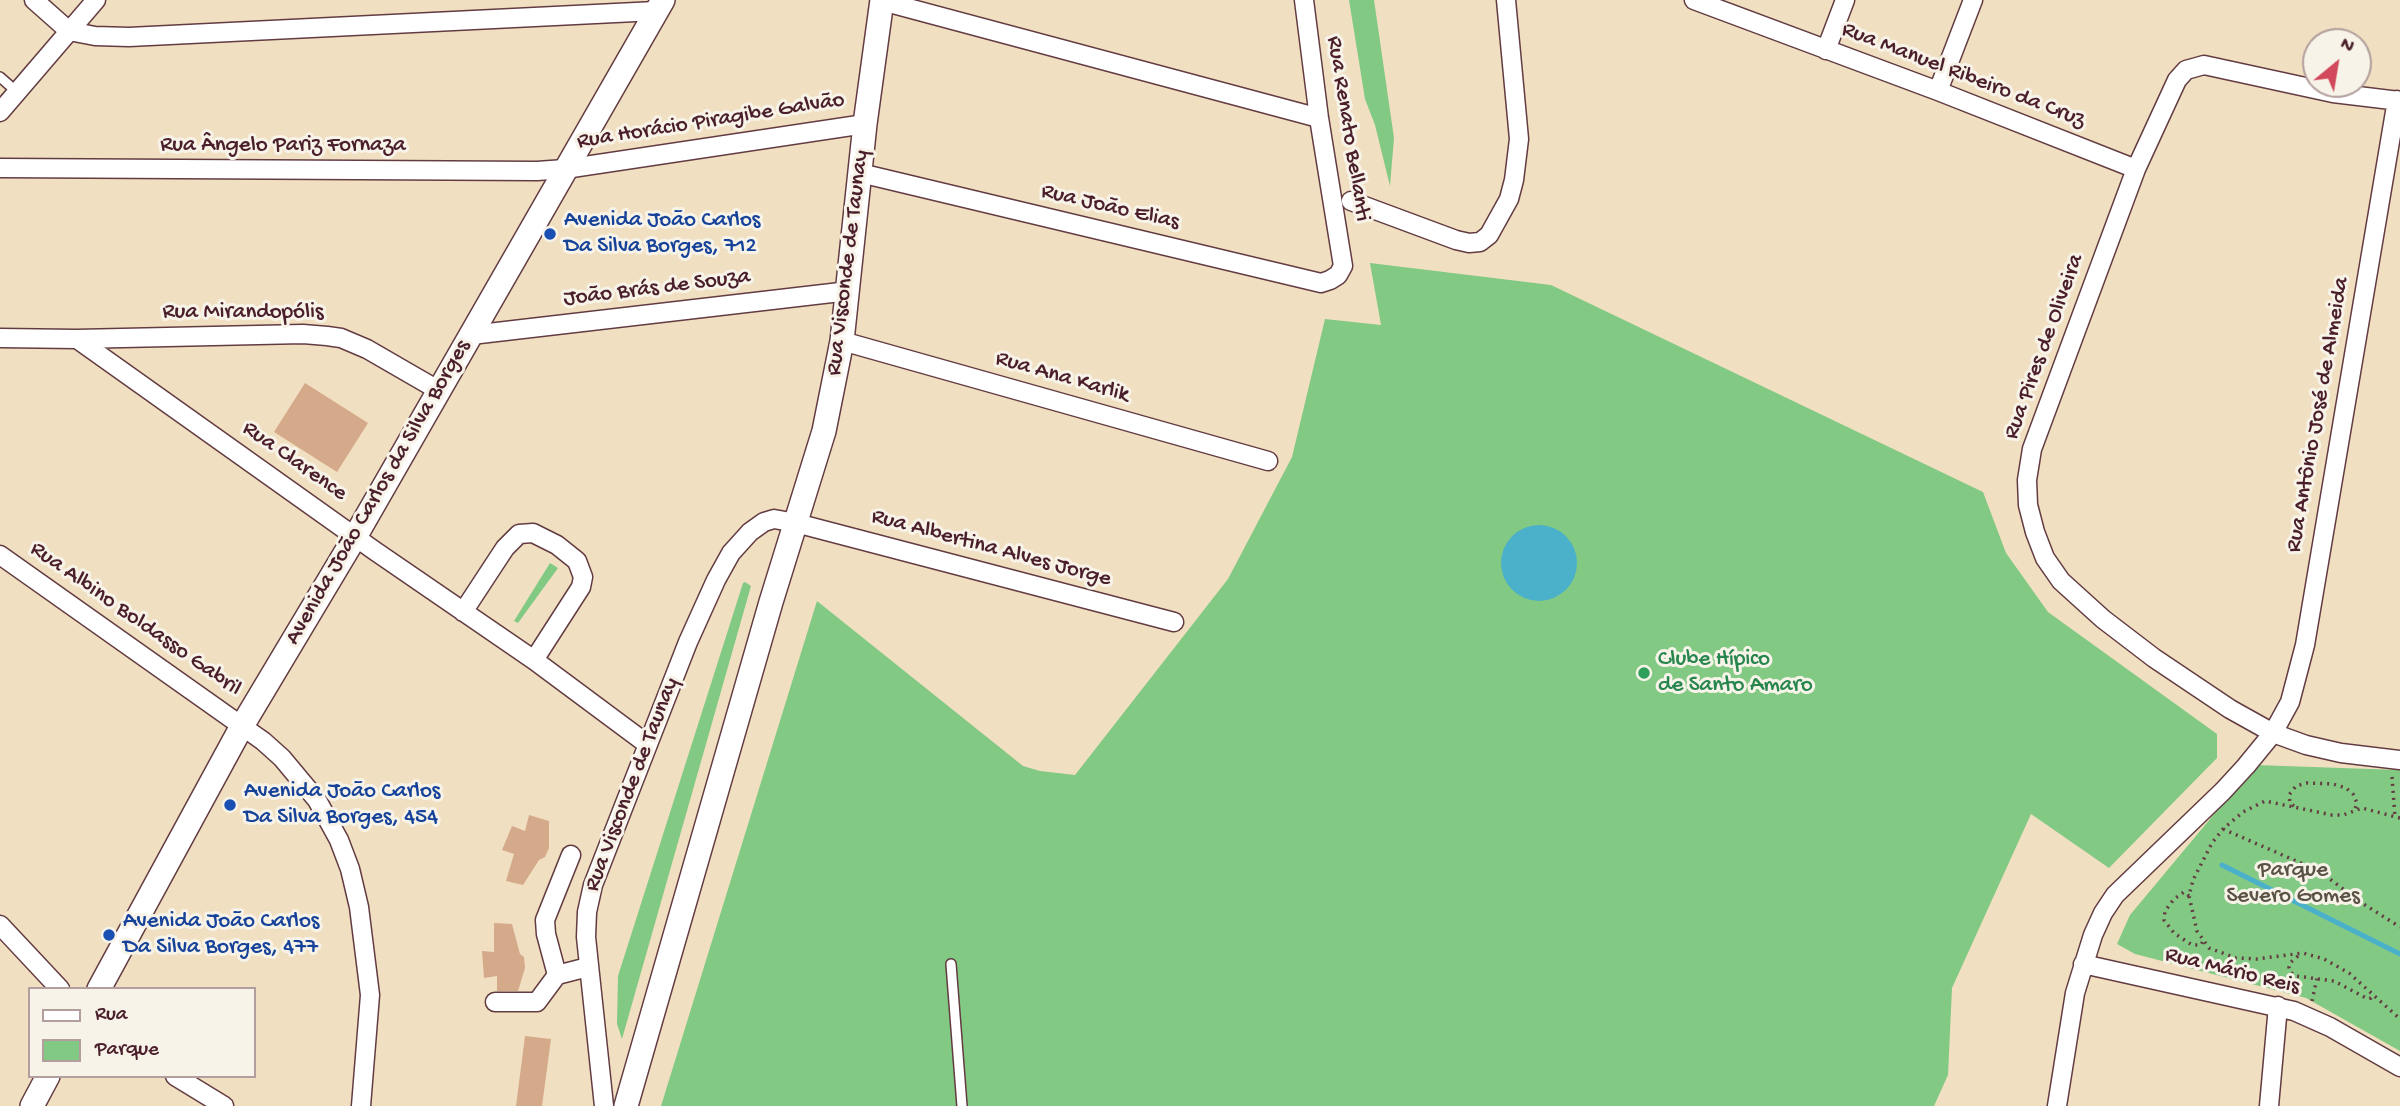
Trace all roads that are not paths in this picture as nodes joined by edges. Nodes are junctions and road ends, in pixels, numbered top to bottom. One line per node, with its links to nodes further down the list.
1 (34, 0): 10 (street)
2 (96, 0): 10 (street)
3 (882, 0): 17 (street); 18 (street, Rua Visconde de Taunay)
4 (1304, 0): 17 (street, Rua Renato Bellanti)
5 (1506, 0): 23 (street)
6 (1694, 0): 11 (street, Rua Manuel Ribeiro da Cruz)
7 (1844, 0): 11 (street)
8 (1973, 0): 13 (street)
9 (660, 5): 10 (street); 20 (street, Avenida João Carlos da Silva Borges)
10 (69, 31): 14 (street)
11 (1826, 50): 13 (street, Rua Manuel Ribeiro da Cruz)
12 (0, 77): 14 (lane)
13 (1938, 91): 21 (street, Rua Manuel Ribeiro da Cruz)
14 (17, 92): 16 (street)
15 (2398, 101): 21 (street, Rua Pires de Oliveira); 39 (street, Rua Antônio José de Almeida)
16 (0, 112)
17 (1319, 118): 24 (street, Rua Renato Bellanti)
18 (865, 124): 20 (street, Rua Horácio Piragibe Galvão); 22 (street, Rua Visconde de Taunay)
19 (0, 169): 20 (street, Rua Ângelo Pariz Fornaza)
20 (565, 169): 26 (street, Avenida João Carlos da Silva Borges)
21 (2137, 170): 39 (street, Rua Pires de Oliveira)
22 (860, 173): 24 (street, Rua João Elias); 25 (street, Rua Visconde de Taunay)
23 (1351, 201)
24 (1343, 266)
25 (849, 291): 26 (street, João Brás de Souza); 29 (street, Rua Visconde de Taunay)
26 (471, 335): 30 (street, Avenida João Carlos da Silva Borges)
27 (0, 338): 28 (street)
28 (77, 339): 30 (street, Rua Mirandopólis); 33 (street, Rua Clarence)
29 (842, 341): 31 (street, Rua Ana Karlik); 32 (street, Rua Visconde de Taunay)
30 (438, 390): 33 (street, Avenida João Carlos da Silva Borges)
31 (1268, 461)
32 (796, 523): 36 (street, Rua Albertina Alves Jorge); 40 (street, Rua Visconde de Taunay); 59 (street, Rua Visconde de Taunay)
33 (355, 537): 35 (street, Rua Clarence); 38 (street, Avenida João Carlos da Silva Borges)
34 (0, 555): 38 (street, Rua Albino Boldasso Gabril)
35 (464, 612): 37 (street, Rua Clarence); 37 (street)
36 (1174, 622)
37 (534, 660): 40 (street, Rua Clarence)
38 (242, 726): 49 (street, Avenida João Carlos da Silva Borges); 57 (street, Rua Albino Boldasso Gabril)
39 (2273, 733): 41 (street, Rua Pires de Oliveira); 45 (street, Rua Antônio José de Almeida)
40 (647, 744): 46 (street, Rua Visconde de Taunay)
41 (2395, 760)
42 (571, 855): 47 (street)
43 (0, 925): 48 (street)
44 (951, 964): 60 (lane)
45 (2083, 964): 51 (street, Rua Mário Reis); 61 (street, Rua Antônio José de Almeida)
46 (588, 967): 47 (street); 58 (street, Rua Visconde de Taunay)
47 (557, 975): 50 (street)
48 (58, 987)
49 (100, 987)
50 (495, 1002)
51 (2278, 1006): 52 (street, Rua Mário Reis); 62 (street)
52 (2400, 1067)
53 (47, 1078): 55 (street)
54 (178, 1078): 56 (street)
55 (32, 1106)
56 (224, 1106)
57 (362, 1106)
58 (604, 1106)
59 (626, 1106)
60 (962, 1106)
61 (2057, 1106)
62 (2269, 1106)

